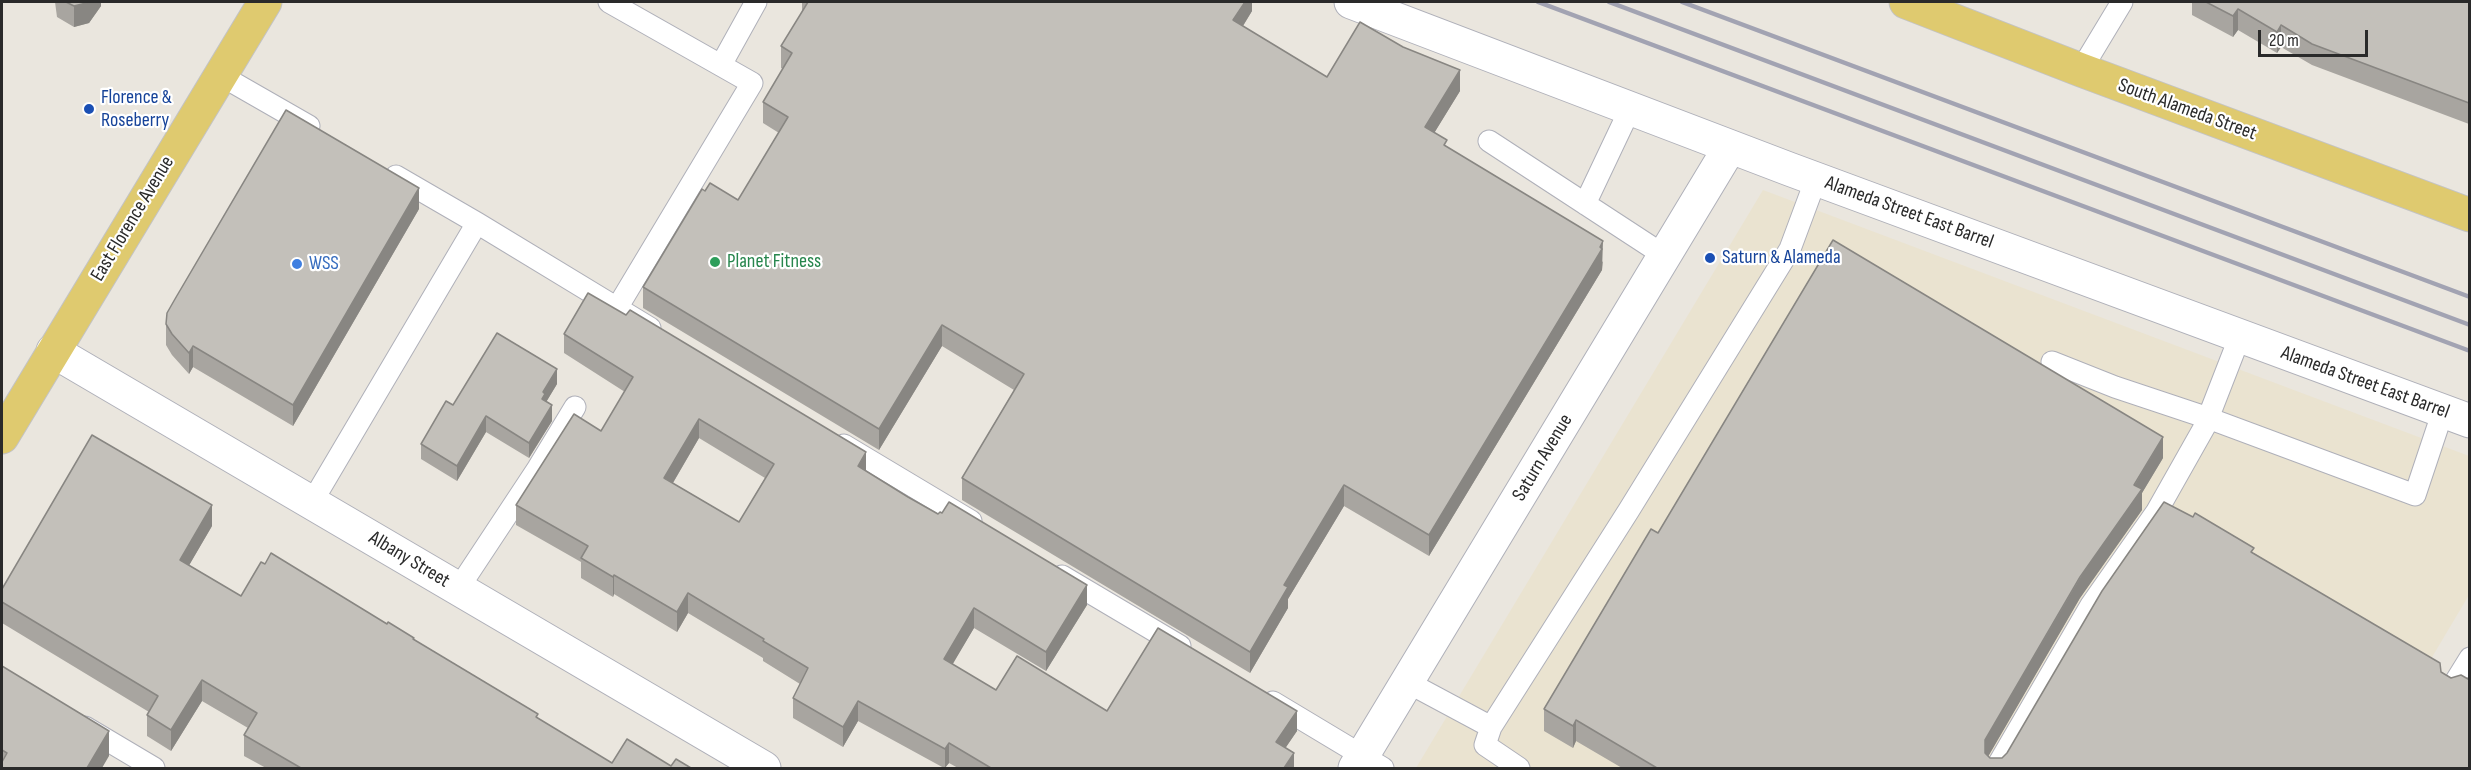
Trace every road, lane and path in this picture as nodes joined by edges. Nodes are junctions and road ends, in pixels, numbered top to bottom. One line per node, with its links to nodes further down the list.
1 (265, 2): 9 (main road, East Florence Avenue)
2 (609, 2): 7 (lane)
3 (756, 2): 7 (lane)
4 (1351, 2): 10 (street, Alameda Street East Barrel)
5 (1906, 2): 8 (main road, South Alameda Street)
6 (2122, 2): 8 (lane)
7 (721, 65): 20 (lane)
8 (2080, 70): 17 (main road, South Alameda Street)
9 (220, 75): 11 (lane); 23 (main road, East Florence Avenue)
10 (1630, 109): 13 (street, Alameda Street East Barrel); 16 (lane)
11 (327, 137)
12 (1490, 141): 16 (lane)
13 (1730, 147): 15 (street, Alameda Street East Barrel); 19 (street, Saturn Avenue)
14 (377, 166): 18 (lane)
15 (1816, 179): 21 (street, Alameda Street East Barrel); 40 (lane)
16 (1585, 204): 19 (lane)
17 (2469, 215)
18 (477, 223): 20 (lane); 30 (lane)
19 (1665, 256): 36 (street, Saturn Avenue)
20 (617, 308): 22 (lane)
21 (2240, 336): 26 (street, Alameda Street East Barrel); 27 (lane)
22 (668, 339)
23 (53, 351): 28 (main road, East Florence Avenue); 30 (street, Albany Street)
24 (2052, 363): 27 (lane)
25 (575, 407): 33 (lane)
26 (2456, 416): 27 (lane)
27 (2208, 418): 45 (lane)
28 (2, 435)
29 (831, 437): 31 (lane)
30 (312, 502): 33 (street, Albany Street)
31 (985, 529)
32 (1046, 566): 34 (lane)
33 (458, 589): 43 (street, Albany Street)
34 (1199, 658)
35 (2469, 658): 37 (lane)
36 (1407, 682): 40 (lane); 41 (street, Saturn Avenue)
37 (2452, 687)
38 (1260, 695): 41 (lane)
39 (73, 720): 42 (lane)
40 (1491, 727): 44 (lane)
41 (1367, 764)
42 (154, 768)
43 (764, 768)
44 (1520, 768)
45 (1996, 768)

